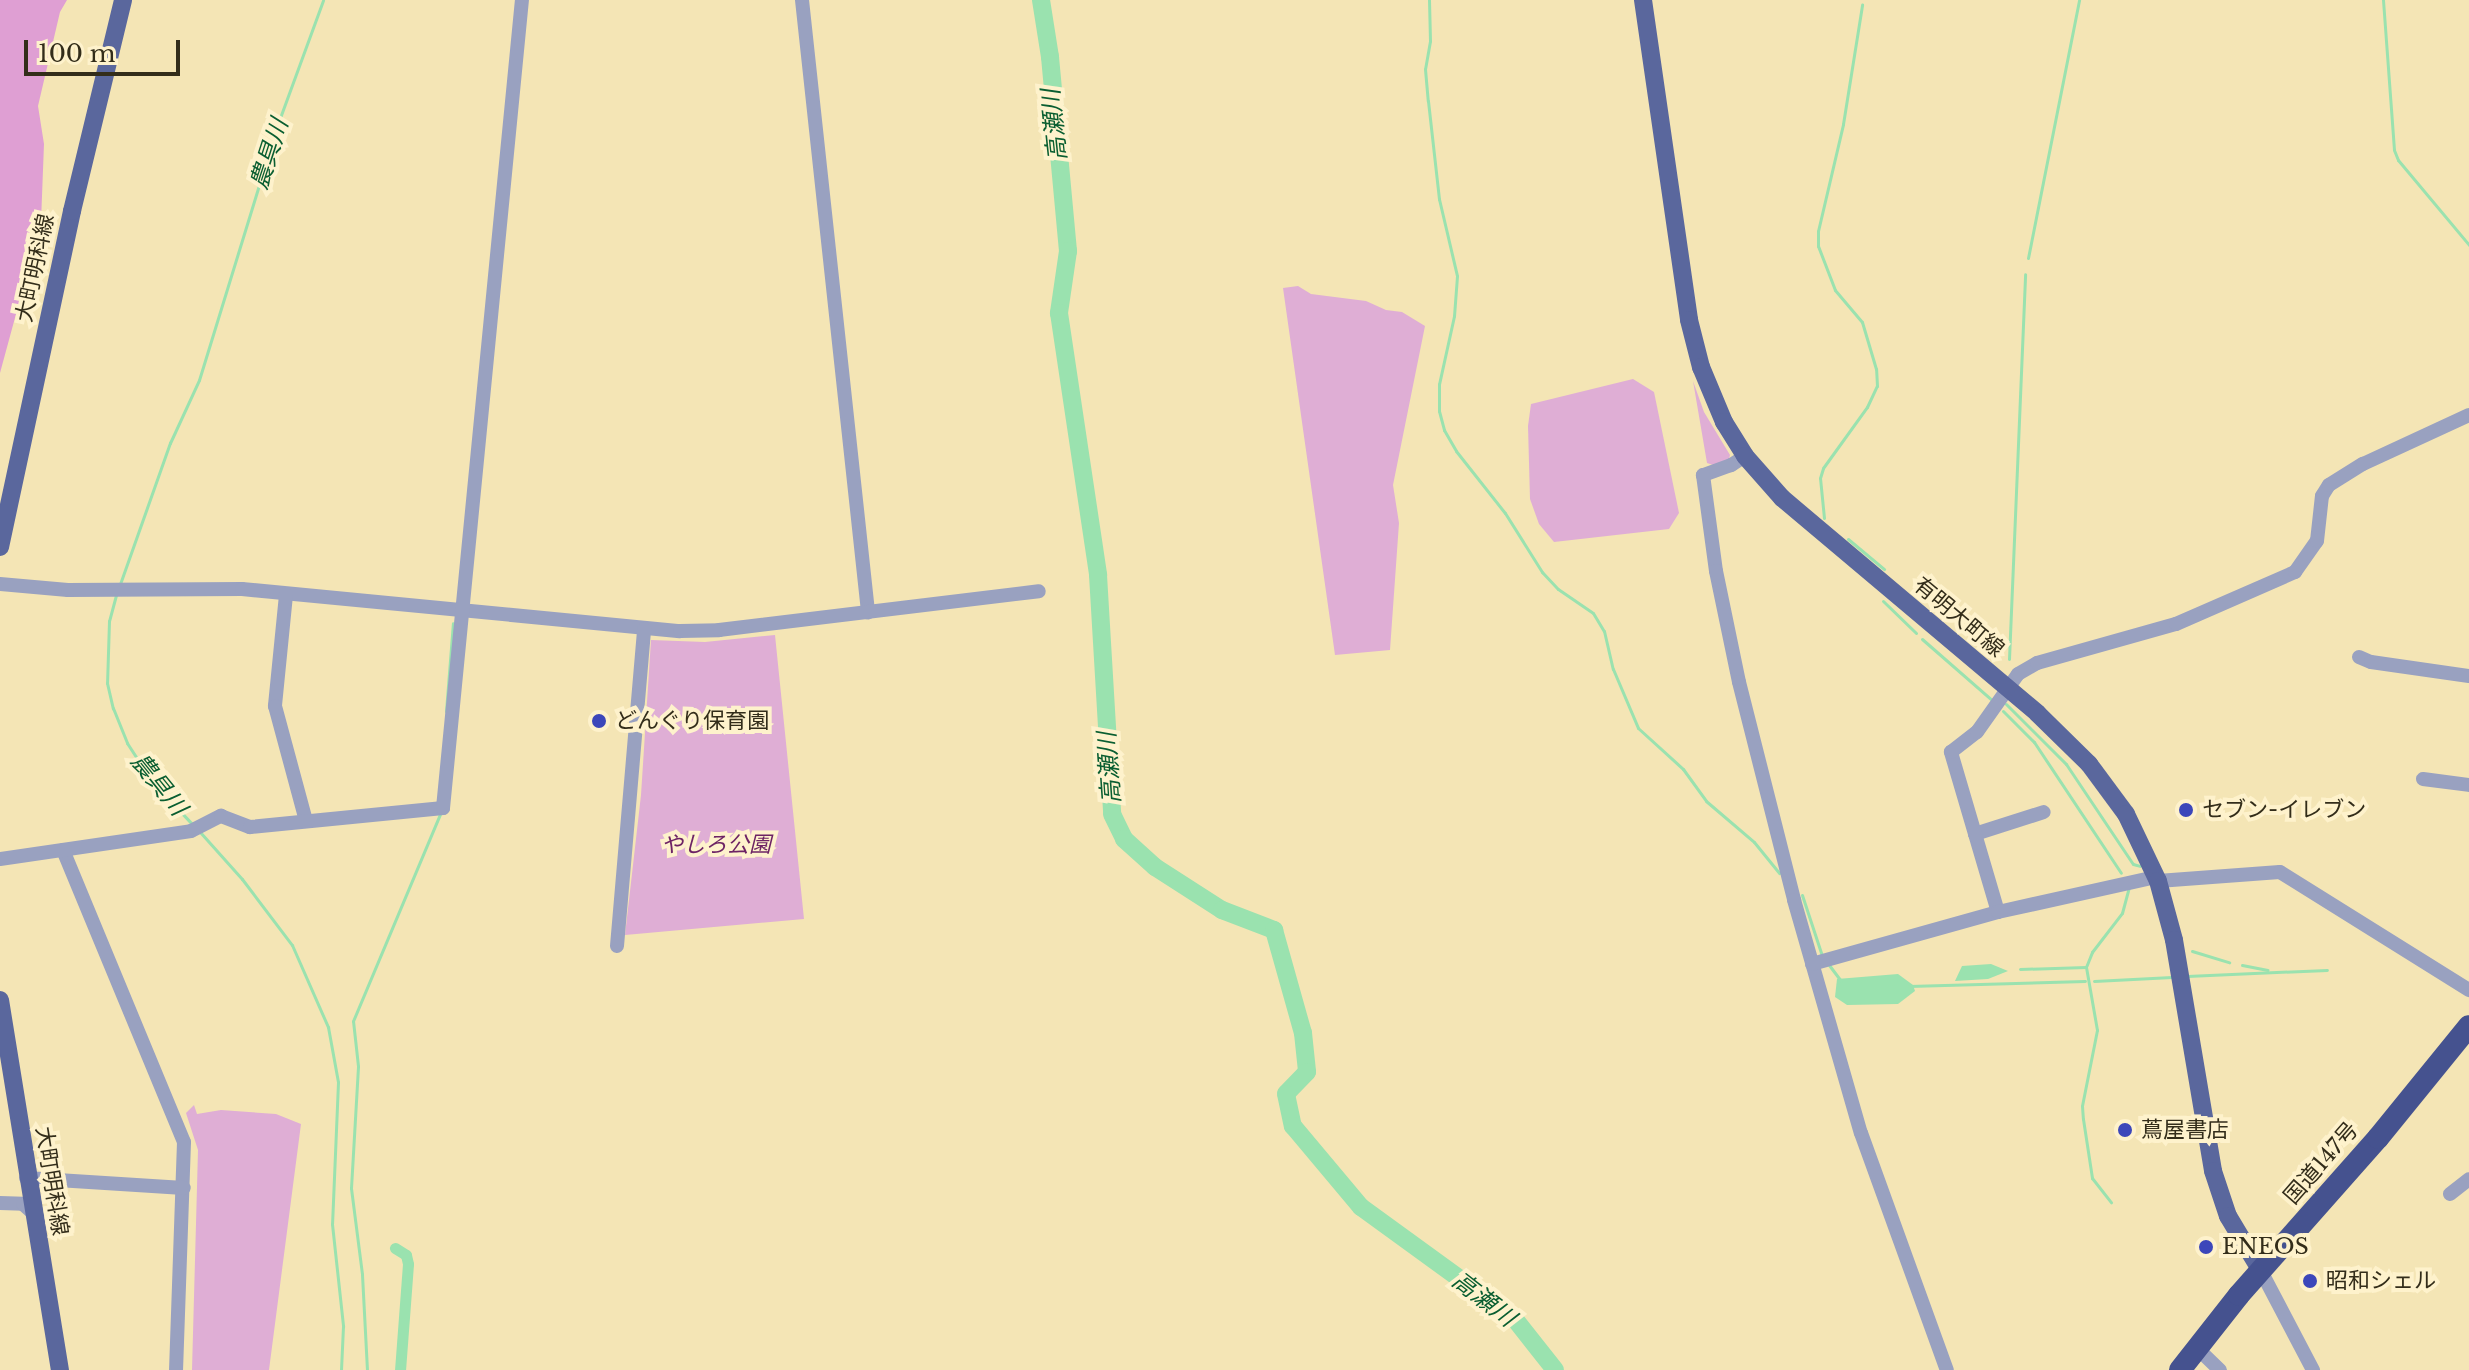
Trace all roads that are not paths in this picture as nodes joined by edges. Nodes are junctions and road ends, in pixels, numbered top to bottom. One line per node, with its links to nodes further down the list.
1 (123, 0): 7 (main road, 大町明科線)
2 (522, 0): 11 (street)
3 (802, 0): 12 (street)
4 (1643, 0): 6 (main road, 有明大町線)
5 (2469, 415): 16 (street)
6 (1745, 456): 16 (main road, 有明大町線); 27 (street)
7 (0, 547)
8 (0, 584): 10 (street)
9 (1039, 591): 12 (street)
10 (286, 595): 11 (street); 20 (street)
11 (463, 612): 13 (street); 20 (street)
12 (868, 612): 13 (street)
13 (644, 629): 26 (street)
14 (2359, 657): 15 (street)
15 (2469, 676)
16 (2008, 689): 21 (street); 24 (main road, 有明大町線)
17 (2423, 779): 18 (street)
18 (2469, 785)
19 (2044, 812): 21 (street)
20 (306, 821): 22 (street)
21 (1975, 834): 25 (street)
22 (63, 850): 23 (street); 33 (street)
23 (0, 859)
24 (2157, 879): 25 (street); 28 (street); 37 (main road, 有明大町線)
25 (1998, 912): 27 (street)
26 (617, 946)
27 (1812, 964): 41 (street)
28 (2469, 990)
29 (0, 1000): 31 (main road, 大町明科線)
30 (2469, 1026): 37 (highway, 国道147号)
31 (26, 1178): 33 (street); 36 (main road, 大町明科線)
32 (2469, 1179): 34 (street)
33 (184, 1188): 40 (street)
34 (2450, 1194)
35 (0, 1203): 36 (street)
36 (32, 1212): 39 (main road, 大町明科線)
37 (2261, 1271): 38 (highway, 国道147号); 44 (street)
38 (2197, 1348): 42 (highway, 国道147号); 43 (street)
39 (60, 1370)
40 (176, 1370)
41 (1947, 1370)
42 (2180, 1370)
43 (2220, 1370)
44 (2313, 1370)

